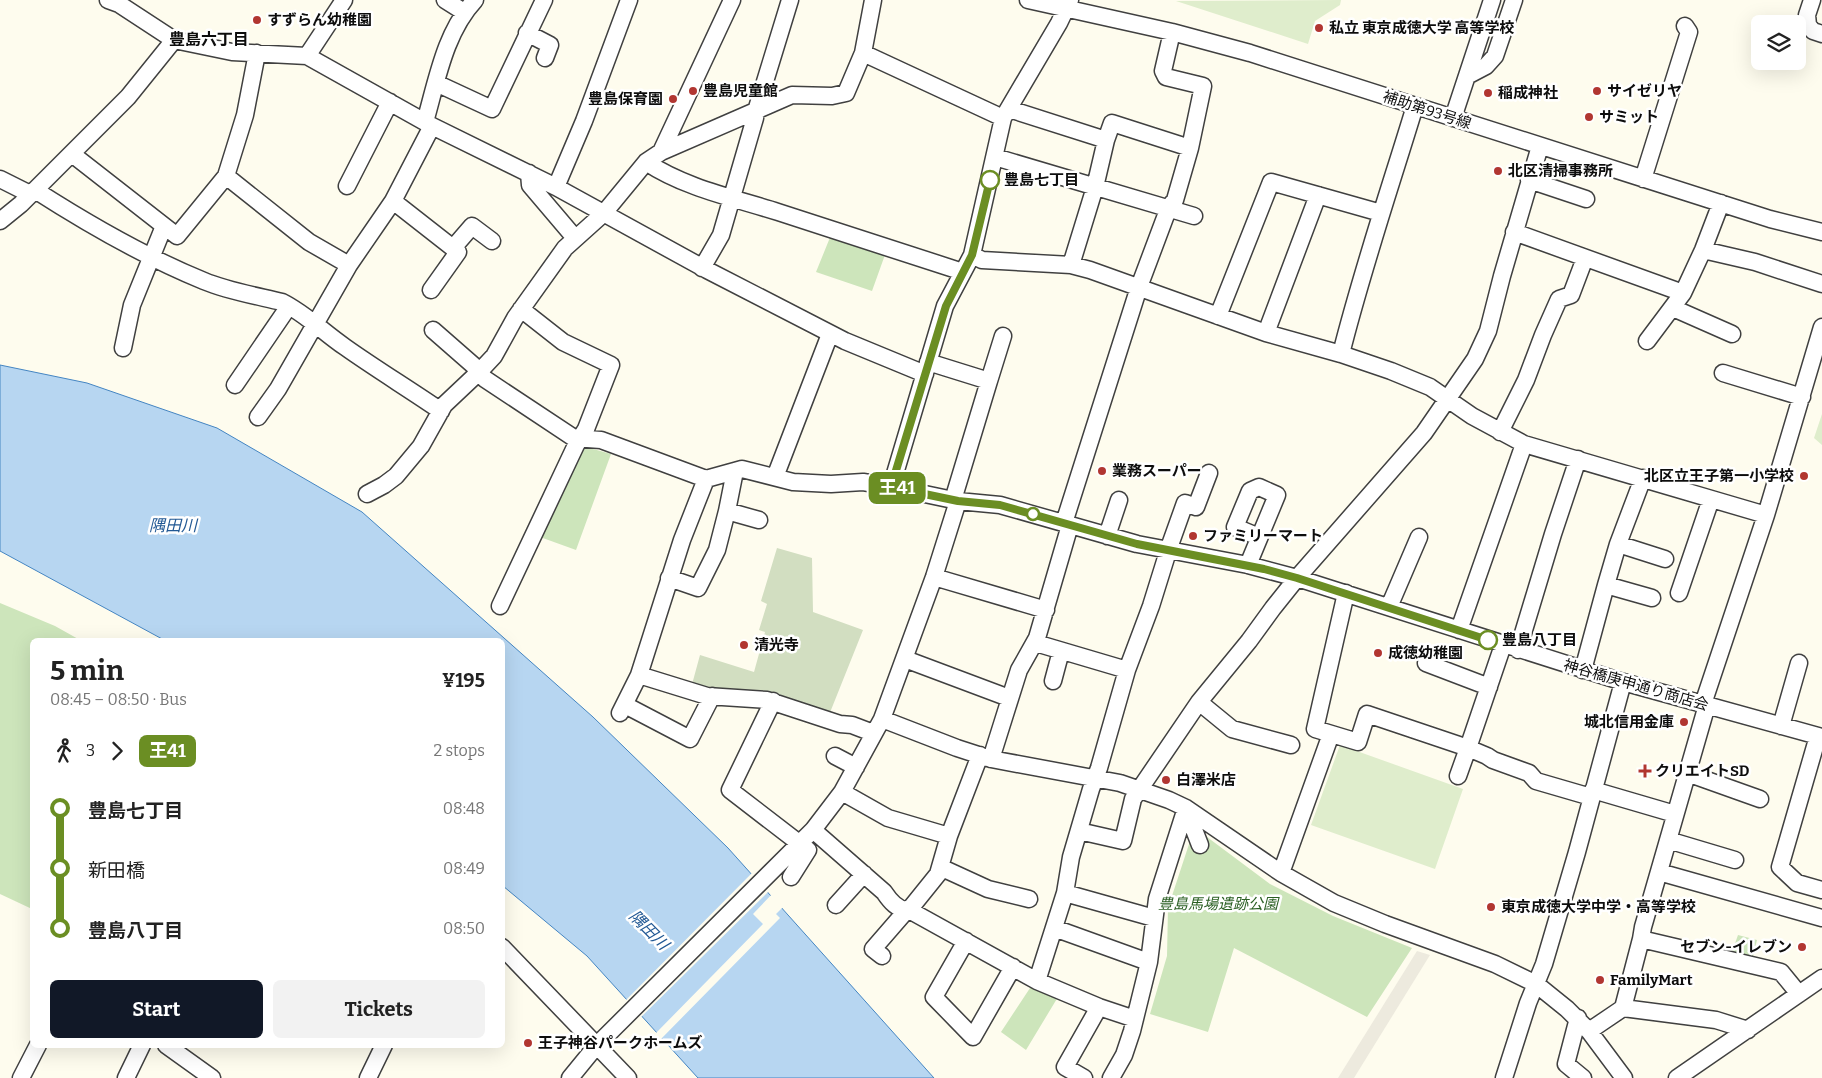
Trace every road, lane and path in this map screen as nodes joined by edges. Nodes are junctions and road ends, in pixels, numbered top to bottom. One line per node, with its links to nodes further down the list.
1 (108, 0): 20 (street)
2 (344, 0): 23 (street)
3 (445, 0): 15 (street)
4 (475, 0): 15 (street)
5 (544, 0): 18 (street)
6 (732, 0): 36 (street)
7 (790, 0): 29 (street)
8 (873, 0): 22 (street)
9 (1028, 0): 14 (street, 補助第93号線)
10 (1492, 0): 25 (street)
11 (1514, 0): 25 (street)
12 (1812, 0): 19 (street)
13 (626, 1): 46 (street)
14 (1068, 4): 17 (street, 補助第93号線); 30 (street)
15 (464, 12): 26 (street)
16 (1685, 26): 43 (street)
17 (1172, 32): 28 (street, 補助第93号線); 35 (street)
18 (527, 33): 24 (street); 26 (street)
19 (1822, 34)
20 (174, 40): 21 (street); 37 (street)
21 (257, 53): 23 (street); 41 (street)
22 (863, 53): 29 (street); 30 (street)
23 (307, 56): 27 (street)
24 (545, 58)
25 (1467, 76): 31 (street)
26 (436, 83): 32 (street)
27 (390, 102): 32 (street); 45 (street)
28 (1415, 106): 31 (street, 補助第93号線); 56 (street)
29 (756, 111): 36 (street); 50 (street)
30 (1006, 114): 33 (street); 38 (street)
31 (1453, 118): 34 (street, 補助第93号線)
32 (428, 124): 40 (street); 52 (street)
33 (1106, 140): 35 (street); 47 (street)
34 (1540, 146): 43 (street, 補助第93号線); 44 (street)
35 (1190, 148): 54 (street)
36 (661, 152): 39 (street)
37 (72, 154): 48 (street); 59 (street)
38 (995, 157): 47 (street); 66 (street)
39 (646, 162): 50 (street); 55 (street)
40 (529, 173): 46 (street); 62 (street)
41 (226, 176): 59 (street); 69 (street)
42 (0, 179): 48 (street)
43 (1643, 179): 53 (street, 補助第93号線)
44 (1529, 180): 51 (street); 60 (street)
45 (347, 186)
46 (556, 187): 55 (street)
47 (1095, 187): 54 (street); 70 (street)
48 (33, 192): 58 (street); 67 (street)
49 (1318, 195): 56 (street); 80 (street); 84 (street)
50 (732, 198): 71 (street); 72 (street)
51 (1586, 199)
52 (393, 201): 64 (street); 69 (street)
53 (1721, 203): 61 (street, 補助第93号線); 65 (street)
54 (1169, 207): 57 (street); 74 (street)
55 (604, 213): 62 (street); 71 (street)
56 (1381, 213): 90 (street)
57 (1194, 216)
58 (0, 221)
59 (164, 226): 67 (street)
60 (1514, 232): 68 (street); 97 (street)
61 (1822, 232)
62 (575, 238): 79 (street)
63 (492, 241): 64 (street)
64 (453, 248): 75 (street)
65 (1703, 250): 73 (street); 76 (street)
66 (972, 255): 70 (street); 72 (street)
67 (151, 256): 77 (street); 89 (street)
68 (1585, 258): 76 (street); 100 (street)
69 (349, 265): 81 (street)
70 (1072, 266): 74 (street)
71 (702, 268): 85 (street)
72 (962, 272): 91 (street)
73 (1822, 284)
74 (1139, 287): 80 (street); 117 (street)
75 (431, 290)
76 (1682, 293): 78 (street)
77 (289, 306): 81 (street); 95 (street)
78 (1673, 308): 86 (street); 88 (street)
79 (521, 309): 92 (street); 101 (street)
80 (1218, 316): 84 (street)
81 (315, 322): 98 (street); 99 (street)
82 (1822, 326): 96 (street)
83 (433, 330): 92 (street)
84 (1266, 333): 90 (street)
85 (830, 334): 91 (street); 106 (street)
86 (1732, 334)
87 (1003, 336): 94 (street)
88 (1647, 341)
89 (123, 348)
90 (1342, 354): 97 (street)
91 (926, 368): 94 (street); 109 (street)
92 (480, 372): 98 (street); 101 (street)
93 (1723, 373): 96 (street)
94 (989, 381): 113 (street)
95 (235, 385)
96 (1802, 397): 115 (street)
97 (1446, 400): 100 (street); 127 (street)
98 (440, 411): 110 (street)
99 (258, 417)
100 (1500, 432): 102 (street)
101 (581, 438): 108 (street); 132 (street)
102 (1524, 444): 103 (street); 135 (street)
103 (1578, 459): 107 (street); 137 (street)
104 (735, 471): 106 (street, 神谷橋庚申通り商店会); 108 (street); 114 (street)
105 (1209, 473): 122 (street)
106 (775, 477): 109 (street, 神谷橋庚申通り商店会)
107 (1642, 478): 111 (street); 121 (street)
108 (706, 479): 126 (street)
109 (891, 487): 113 (street, 神谷橋庚申通り商店会)
110 (366, 494)
111 (1711, 499): 115 (street); 130 (street)
112 (1119, 500): 118 (street)
113 (956, 501): 117 (street, 神谷橋庚申通り商店会); 125 (street)
114 (728, 511): 116 (street); 126 (street)
115 (1766, 515): 152 (street)
116 (759, 520)
117 (1067, 524): 118 (street, 神谷橋庚申通り商店会); 134 (street)
118 (1107, 536): 122 (street, 神谷橋庚申通り商店会)
119 (1259, 537): 124 (street)
120 (1419, 537): 133 (street)
121 (1618, 544): 123 (street); 128 (street)
122 (1168, 551): 124 (street, 神谷橋庚申通り商店会); 142 (street)
123 (1665, 559)
124 (1248, 565): 127 (street, 神谷橋庚申通り商店会)
125 (934, 577): 134 (street); 139 (street)
126 (669, 578): 144 (street)
127 (1297, 578): 129 (street, 神谷橋庚申通り商店会); 151 (street)
128 (1606, 585): 131 (street); 143 (street)
129 (1346, 593): 133 (street, 神谷橋庚申通り商店会); 156 (street)
130 (1679, 593)
131 (1652, 598)
132 (500, 606)
133 (1389, 607): 135 (street, 神谷橋庚申通り商店会)
134 (1046, 610): 136 (street)
135 (1459, 630): 137 (street, 神谷橋庚申通り商店会)
136 (1037, 638): 138 (street); 149 (street)
137 (1510, 647): 143 (street, 神谷橋庚申通り商店会); 147 (street)
138 (1061, 651): 142 (street); 145 (street)
139 (905, 659): 149 (street); 153 (street)
140 (1426, 663): 147 (street)
141 (1800, 663): 154 (street)
142 (1127, 670): 166 (street)
143 (1583, 670): 146 (street, 神谷橋庚申通り商店会)
144 (639, 675): 148 (street); 148 (street)
145 (1053, 681)
146 (1623, 682): 152 (street, 神谷橋庚申通り商店会); 169 (street)
147 (1489, 687): 159 (street)
148 (712, 696): 150 (street)
149 (1009, 698): 161 (street)
150 (773, 701): 155 (street); 178 (street)
151 (1198, 702): 158 (street); 167 (street)
152 (1705, 704): 154 (street, 神谷橋庚申通り商店会); 164 (street)
153 (882, 719): 155 (street); 161 (street)
154 (1781, 726): 157 (street, 神谷橋庚申通り商店会)
155 (873, 733): 163 (street)
156 (1331, 734): 159 (street); 183 (street)
157 (1820, 737): 162 (street)
158 (1291, 745)
159 (1468, 748): 165 (street); 169 (street)
160 (835, 756): 163 (street)
161 (985, 757): 166 (street); 176 (street)
162 (1817, 759): 186 (street)
163 (856, 768): 168 (street)
164 (1687, 773): 170 (street); 172 (street)
165 (1458, 776)
166 (1095, 777): 167 (street); 175 (street)
167 (1140, 789): 171 (street); 175 (street)
168 (842, 792): 174 (street); 176 (street)
169 (1592, 793): 172 (street); 202 (street)
170 (1760, 798)
171 (1186, 808): 183 (street); 191 (street)
172 (1675, 814): 177 (street)
173 (1193, 827): 179 (street)
174 (812, 830): 178 (street); 184 (street)
175 (1079, 831): 187 (street)
176 (949, 836): 181 (street)
177 (1668, 840): 180 (street); 182 (street)
178 (800, 843): 185 (street); 210 (street)
179 (1200, 845)
180 (1735, 860)
181 (940, 867): 188 (street); 190 (street)
182 (1659, 872): 192 (street); 194 (street)
183 (1281, 873): 202 (street)
184 (864, 874): 189 (street); 190 (street)
185 (791, 877)
186 (1822, 890)
187 (1065, 893): 191 (street); 193 (street)
188 (1029, 899)
189 (836, 905)
190 (908, 910): 195 (street); 197 (street)
191 (1154, 918): 207 (street)
192 (1822, 918)
193 (1054, 928): 198 (street); 201 (street)
194 (1641, 939): 203 (street); 205 (street)
195 (966, 942): 199 (street); 199 (street)
196 (505, 950): 210 (street)
197 (882, 956)
198 (1140, 959)
199 (1013, 968): 201 (street)
200 (1822, 978): 203 (street)
201 (1038, 981): 204 (street)
202 (1536, 984): 206 (street); 223 (street)
203 (1799, 994): 208 (street)
204 (1099, 1007): 207 (street); 221 (street)
205 (1623, 1008): 208 (street); 209 (street)
206 (1578, 1018): 209 (street); 224 (street)
207 (1135, 1019): 222 (street)
208 (1748, 1030): 226 (street)
209 (1590, 1031): 225 (street)
210 (600, 1042): 219 (street); 220 (street)
211 (36, 1048): 215 (street)
212 (141, 1048): 216 (street)
213 (170, 1048): 217 (street)
214 (379, 1048): 218 (street)
215 (21, 1078)
216 (126, 1078)
217 (212, 1078)
218 (368, 1078)
219 (570, 1078)
220 (628, 1078)
221 (1084, 1078)
222 (1111, 1078)
223 (1504, 1078)
224 (1583, 1078)
225 (1624, 1078)
226 (1677, 1078)

